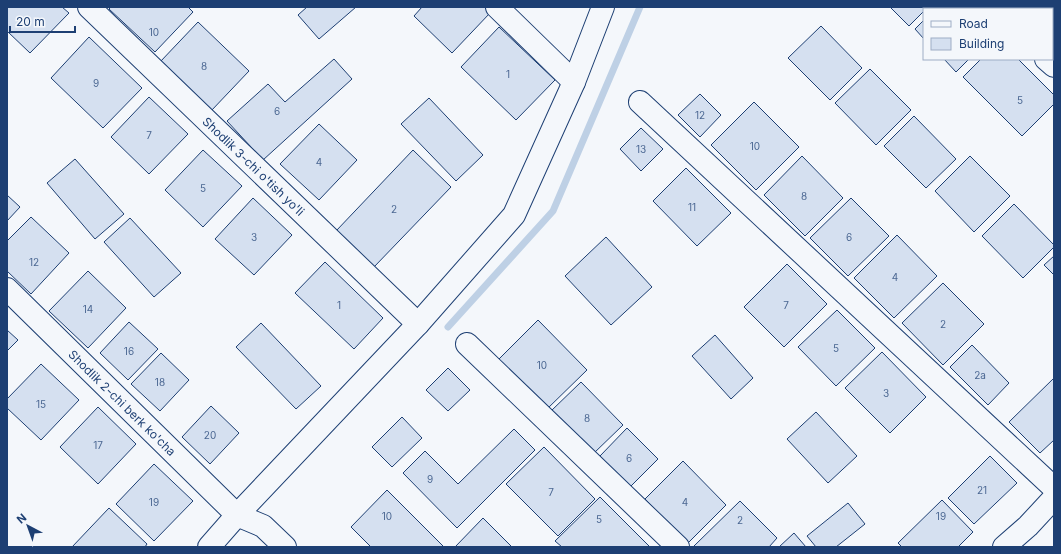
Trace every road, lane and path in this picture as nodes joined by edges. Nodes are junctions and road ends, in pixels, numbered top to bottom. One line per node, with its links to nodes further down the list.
1 (89, 7): 7 (street, Shodlik 3-chi o'tish yo'li)
2 (497, 7): 4 (street)
3 (603, 7): 4 (street)
4 (574, 82): 7 (street)
5 (640, 102): 9 (street)
6 (7, 289): 11 (street, Shodlik 2-chi berk ko'cha)
7 (418, 324): 11 (street)
8 (467, 344): 14 (street)
9 (1054, 488)
10 (1054, 498): 15 (street)
11 (237, 515): 12 (street); 13 (street)
12 (209, 547)
13 (285, 547)
14 (678, 547)
15 (1004, 547)

